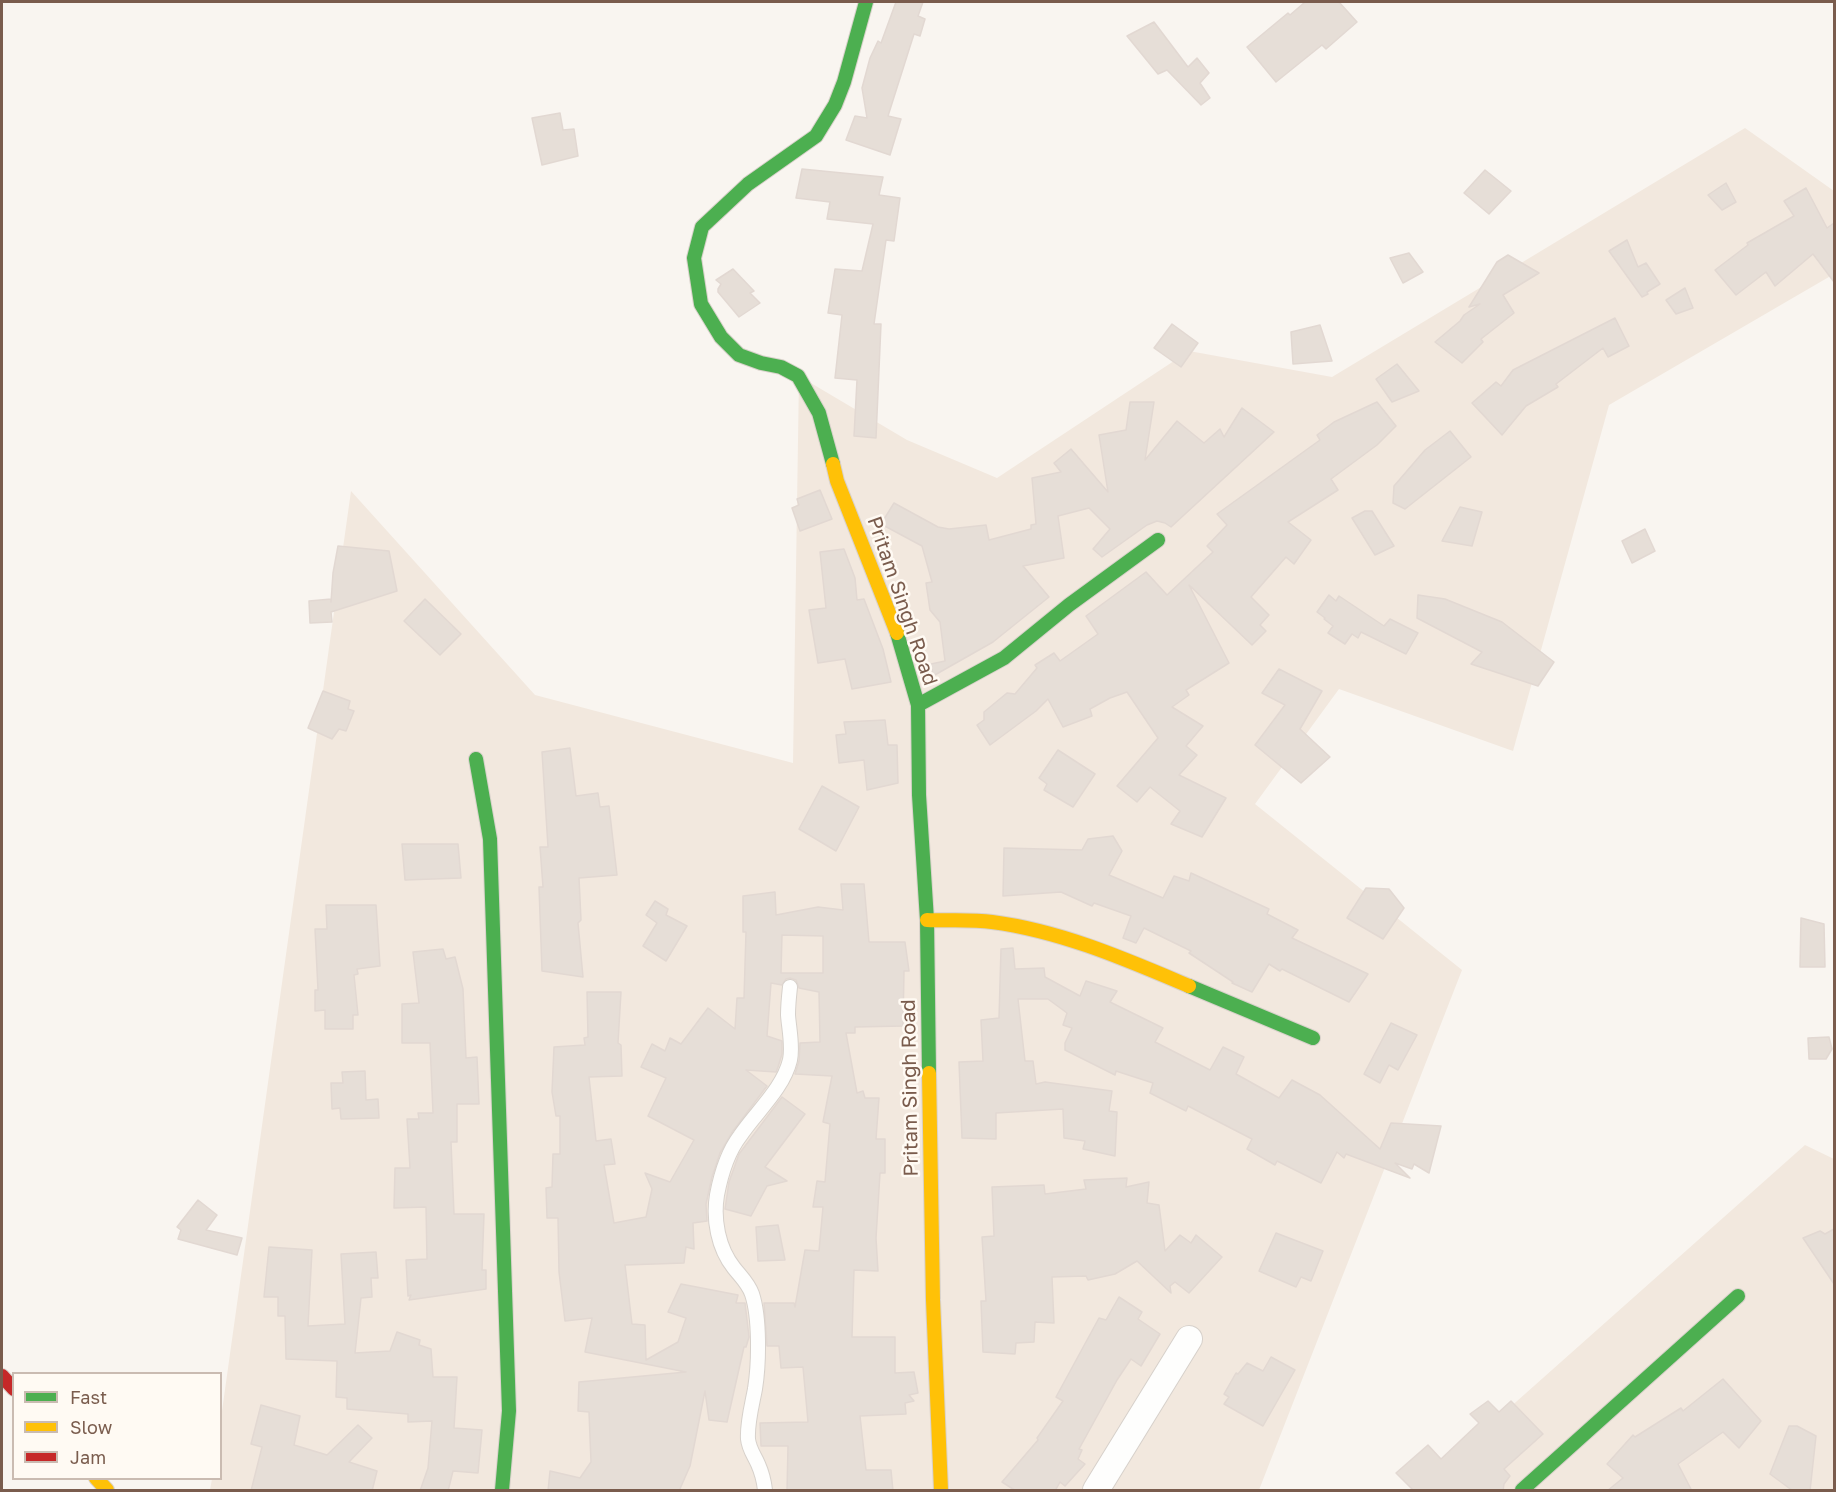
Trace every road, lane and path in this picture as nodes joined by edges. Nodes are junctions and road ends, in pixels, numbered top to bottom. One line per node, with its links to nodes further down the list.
1 (867, 2): 3 (street, Pritam Singh Road)
2 (1158, 540): 3 (street)
3 (918, 705): 5 (street, Pritam Singh Road)
4 (476, 759): 10 (street)
5 (927, 920): 7 (street); 12 (street, Pritam Singh Road)
6 (790, 987): 11 (lane)
7 (1313, 1038)
8 (1738, 1296): 14 (street)
9 (1189, 1340): 13 (street)
10 (502, 1491)
11 (765, 1491)
12 (941, 1491)
13 (1096, 1491)
14 (1522, 1491)

